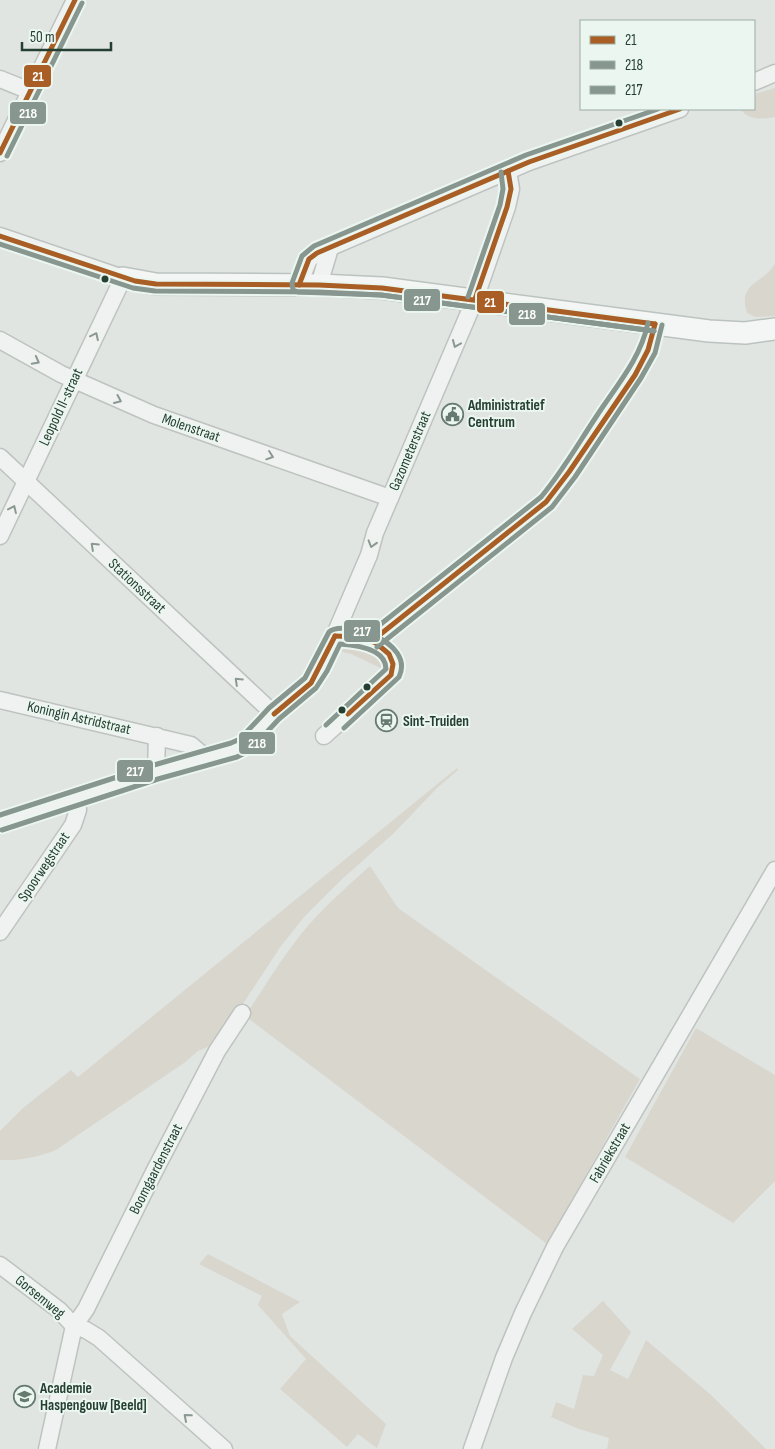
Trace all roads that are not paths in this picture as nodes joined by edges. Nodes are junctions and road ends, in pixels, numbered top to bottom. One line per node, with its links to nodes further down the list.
1 (75, 0): 5 (street)
2 (775, 73): 4 (street)
3 (0, 79): 5 (street)
4 (755, 82)
5 (30, 91): 7 (street)
6 (677, 110): 8 (street)
7 (0, 154)
8 (508, 170): 11 (street); 12 (street, Gazometerstraat)
9 (0, 236): 10 (street)
10 (123, 278): 11 (main road); 16 (street, Leopold II-straat, one-way to 10)
11 (309, 285): 12 (main road)
12 (475, 300): 13 (main road); 19 (street, Gazometerstraat, one-way to 19)
13 (655, 324): 14 (main road); 22 (street)
14 (775, 329)
15 (0, 340): 16 (street, Molenstraat, one-way to 16)
16 (73, 380): 18 (street, Leopold II-straat); 19 (street, Molenstraat, one-way to 19)
17 (0, 457): 18 (street, Stationsstraat)
18 (26, 482): 20 (street, Leopold II-straat, one-way to 18); 24 (street, Stationsstraat, one-way to 18)
19 (390, 498): 21 (street, Gazometerstraat, one-way to 21)
20 (0, 536)
21 (334, 636): 22 (street); 24 (street, Gazometerstraat)
22 (372, 641): 26 (street)
23 (0, 700): 25 (street, Koningin Astridstraat)
24 (274, 714): 27 (street, Gazometerstraat)
25 (157, 736): 27 (street, Koningin Astridstraat); 28 (street)
26 (324, 736)
27 (205, 757): 28 (street, Gazometerstraat)
28 (156, 772): 29 (street, Gazometerstraat)
29 (77, 799): 30 (street, Gazometerstraat); 32 (street, Spoorwegstraat)
30 (0, 823)
31 (775, 870): 38 (street, Fabriekstraat)
32 (0, 932)
33 (242, 1013): 35 (street, Boomgaardenstraat)
34 (0, 1265): 35 (street, Gorsemweg)
35 (74, 1326): 36 (street, Gorsemweg); 37 (street, one-way to 35)
36 (47, 1449)
37 (224, 1449)
38 (472, 1449)

